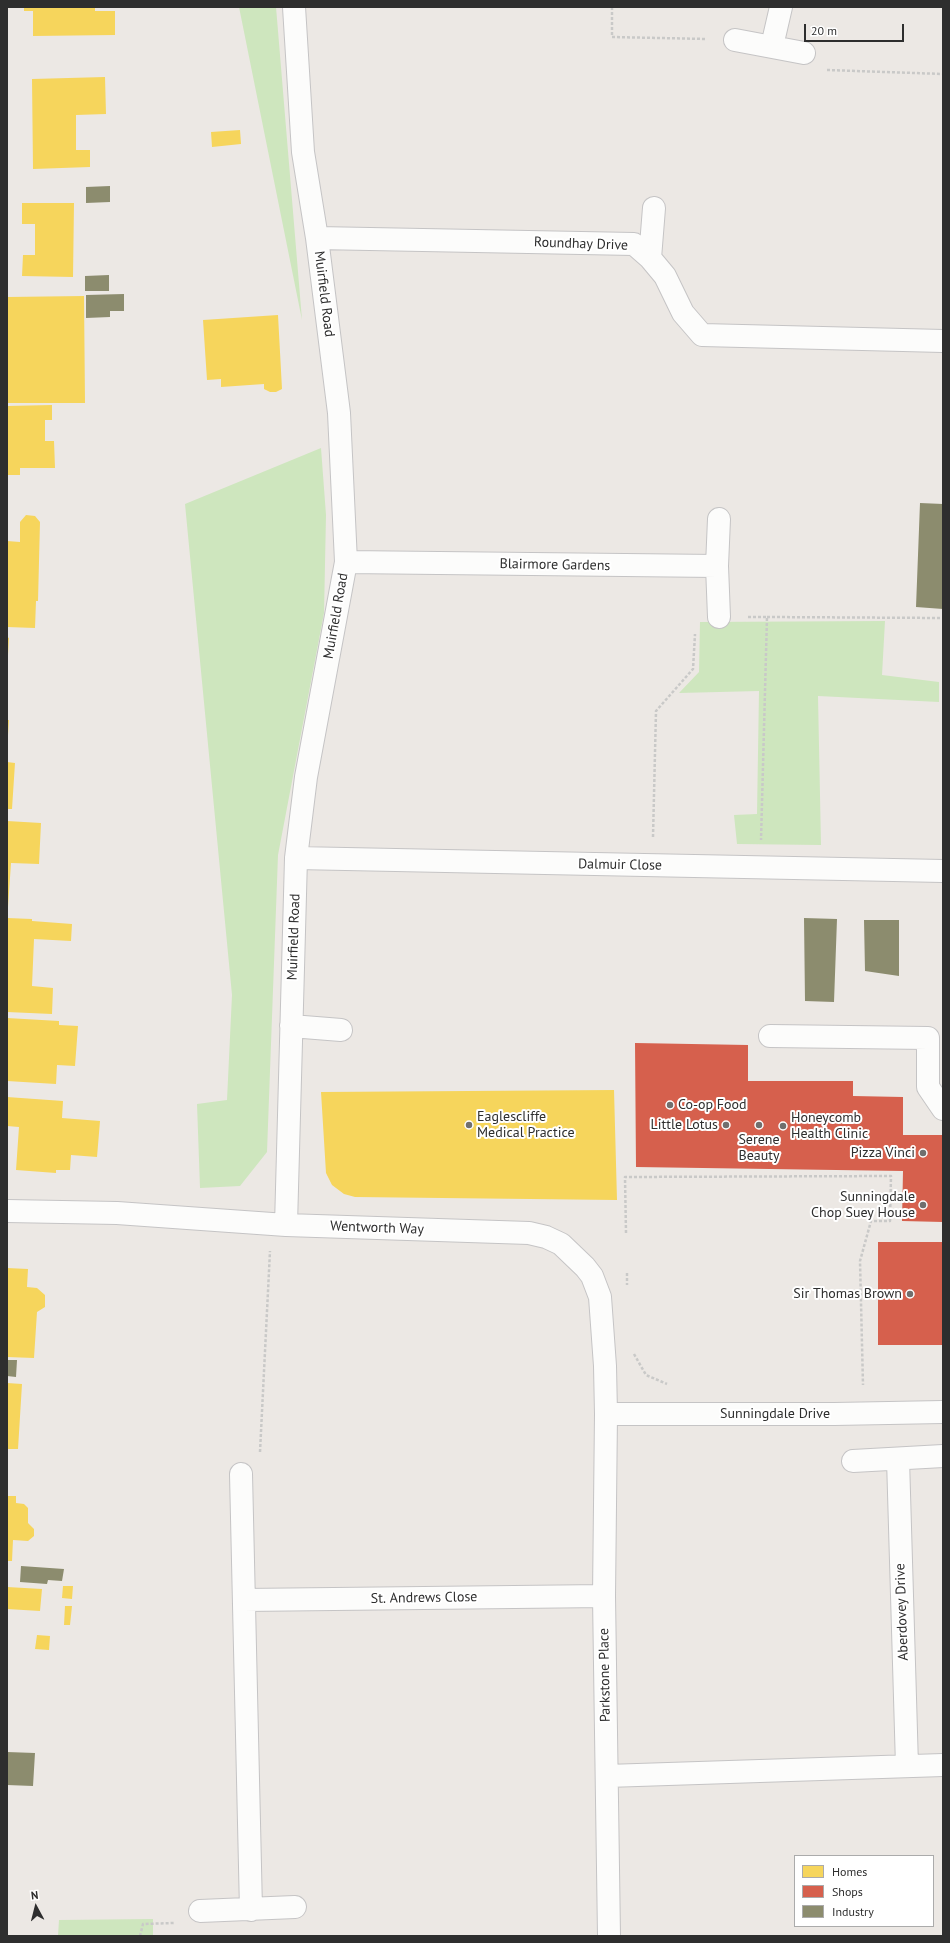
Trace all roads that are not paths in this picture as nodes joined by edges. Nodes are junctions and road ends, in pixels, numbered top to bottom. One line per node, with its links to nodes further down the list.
1 (294, 7): 7 (street, Muirfield Road)
2 (781, 7): 4 (street)
3 (736, 40): 4 (street)
4 (772, 46): 5 (street)
5 (804, 53)
6 (654, 208): 8 (street)
7 (316, 238): 8 (street, Roundhay Drive); 11 (street, Muirfield Road)
8 (650, 258): 9 (street, Roundhay Drive)
9 (943, 341)
10 (719, 519): 12 (street)
11 (346, 562): 12 (street, Blairmore Gardens); 14 (street, Muirfield Road)
12 (717, 566): 13 (street)
13 (719, 617)
14 (296, 858): 15 (street, Dalmuir Close); 16 (street, Muirfield Road)
15 (943, 871)
16 (291, 1026): 17 (street); 21 (street, Muirfield Road)
17 (341, 1030)
18 (770, 1036): 19 (street)
19 (943, 1109)
20 (7, 1211): 21 (street, Wentworth Way)
21 (286, 1225): 23 (street, Wentworth Way)
22 (943, 1412): 23 (street, Sunningdale Drive)
23 (606, 1414): 28 (street, Parkstone Place)
24 (943, 1456): 25 (street)
25 (898, 1459): 26 (street); 31 (street, Aberdovey Drive)
26 (853, 1461)
27 (241, 1474): 29 (street)
28 (604, 1596): 29 (street, St. Andrews Close); 32 (street, Parkstone Place)
29 (244, 1600): 34 (street)
30 (943, 1765): 31 (street)
31 (907, 1766): 32 (street)
32 (606, 1776): 36 (street, Parkstone Place)
33 (295, 1907): 34 (street)
34 (251, 1910): 35 (street)
35 (200, 1911)
36 (609, 1936)

